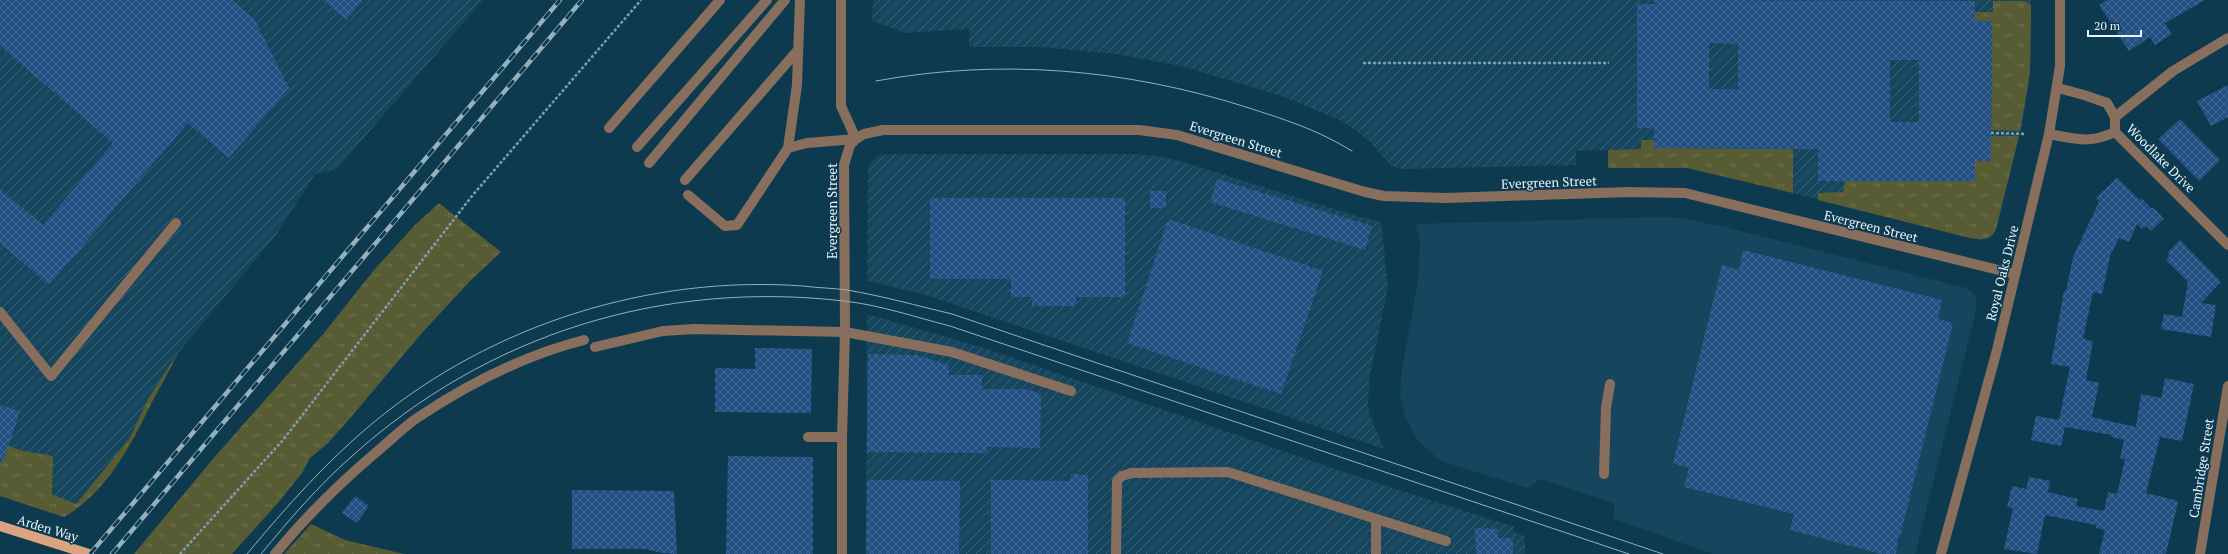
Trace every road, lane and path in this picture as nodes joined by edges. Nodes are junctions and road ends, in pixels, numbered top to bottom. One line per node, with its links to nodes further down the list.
1 (642, 0): 43 (path)
2 (720, 0): 14 (street)
3 (767, 0): 20 (street)
4 (785, 0): 22 (street)
5 (800, 0): 9 (street)
6 (841, 0): 19 (street)
7 (2060, 0): 12 (street, Royal Oaks Drive)
8 (2228, 38): 13 (street)
9 (798, 50): 21 (street); 23 (street)
10 (1363, 63): 11 (path)
11 (1609, 63)
12 (2058, 88): 13 (street, Woodlake Drive); 18 (street, Royal Oaks Drive)
13 (2115, 116): 15 (street, Woodlake Drive)
14 (609, 128)
15 (2115, 132): 18 (street); 26 (street, Woodlake Drive)
16 (1991, 133): 17 (path)
17 (2026, 134)
18 (2049, 134): 27 (street, Royal Oaks Drive)
19 (856, 139): 21 (street); 27 (street, Evergreen Street); 29 (street, Evergreen Street)
20 (637, 147)
21 (788, 148): 24 (street)
22 (649, 163)
23 (685, 180)
24 (688, 195)
25 (176, 223): 28 (street)
26 (2228, 245)
27 (2015, 274): 41 (street, Royal Oaks Drive)
28 (0, 312)
29 (845, 332): 31 (street); 34 (street); 36 (street, Evergreen Street)
30 (584, 340): 44 (street)
31 (595, 347)
32 (1610, 384): 37 (street)
33 (2228, 386): 48 (street, Cambridge Street)
34 (1071, 391)
35 (808, 437): 36 (street)
36 (842, 437): 45 (street, Evergreen Street)
37 (1604, 474)
38 (1376, 519): 40 (street); 46 (street); 47 (street)
39 (0, 526): 42 (main road, Arden Way)
40 (1446, 541)
41 (1943, 552)
42 (89, 554)
43 (180, 554)
44 (275, 554)
45 (842, 554)
46 (1116, 554)
47 (1376, 554)
48 (2200, 554)

